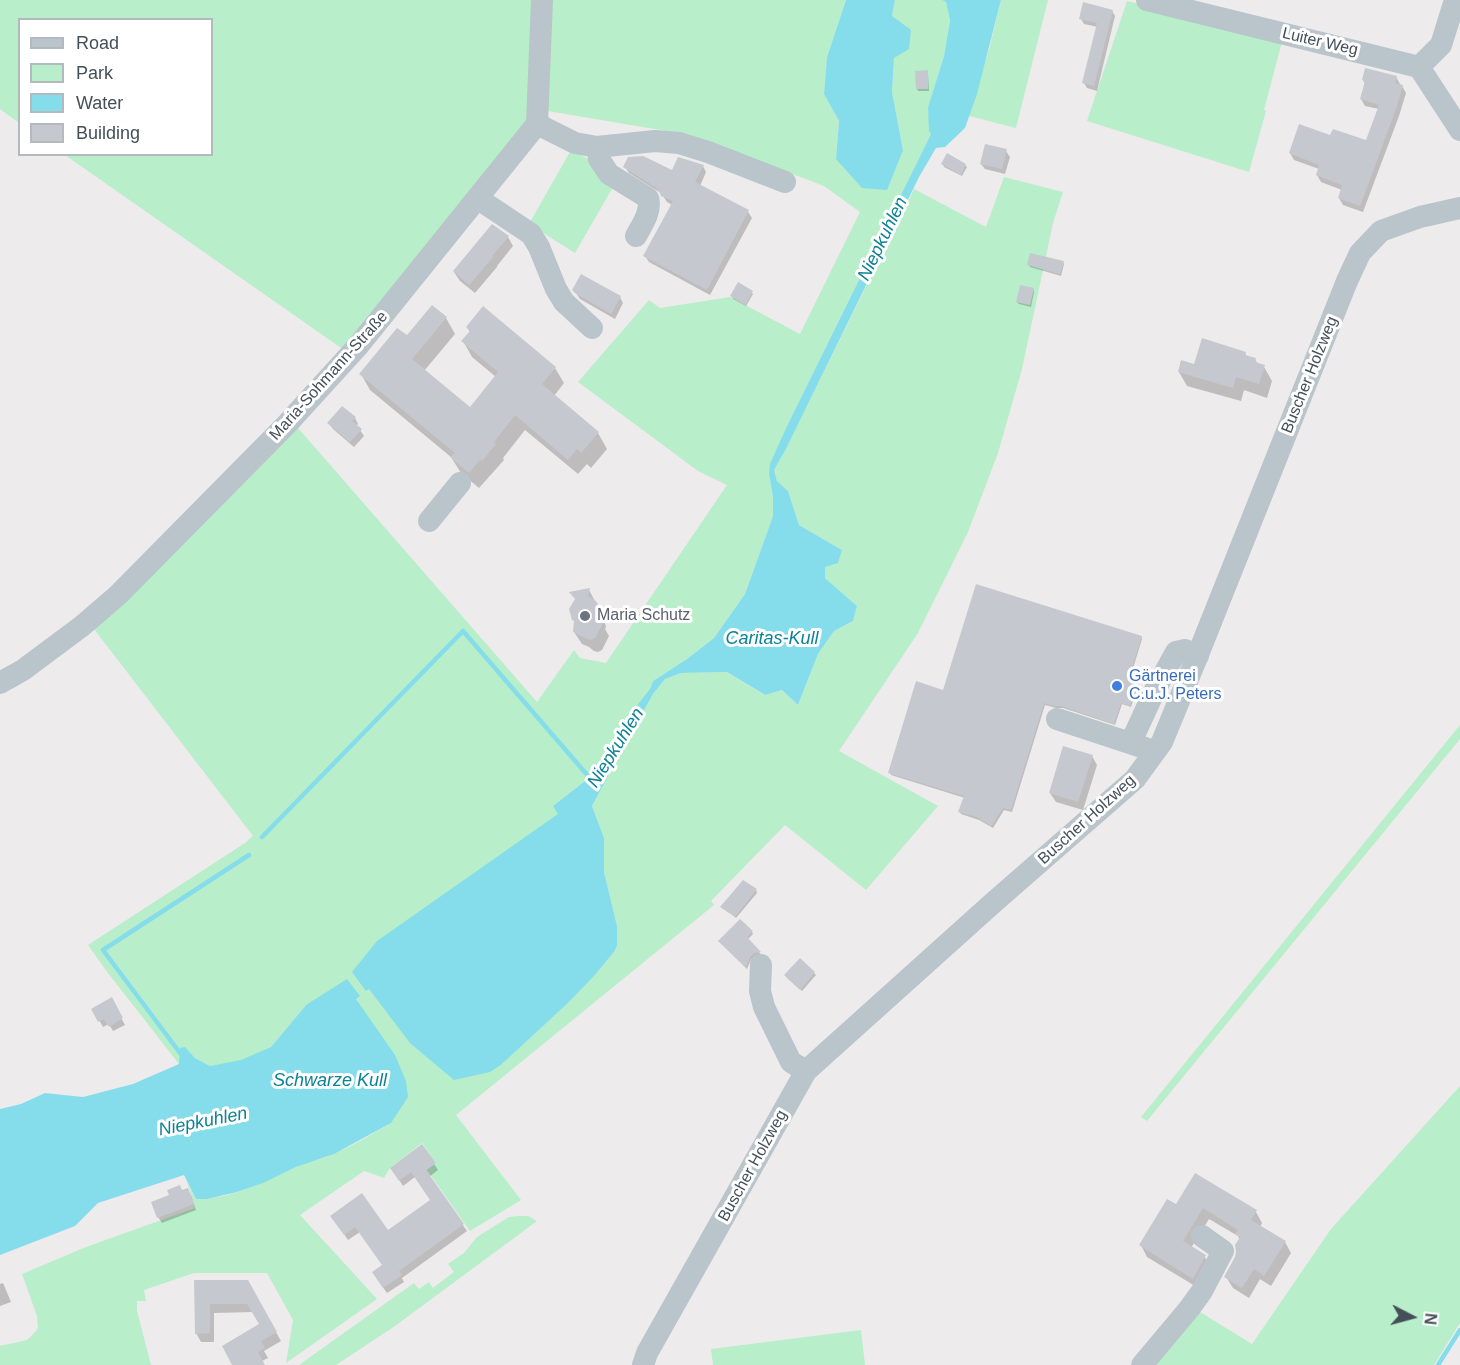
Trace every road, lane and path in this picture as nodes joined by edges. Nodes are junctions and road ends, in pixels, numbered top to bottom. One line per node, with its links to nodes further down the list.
1 (542, 0): 5 (street)
2 (1147, 0): 4 (street, Luiter Weg)
3 (1455, 0): 4 (street)
4 (1419, 67): 6 (street)
5 (537, 124): 7 (street); 9 (street, Maria-Sohmann-Straße)
6 (1460, 130)
7 (597, 147): 8 (street); 11 (street)
8 (785, 182)
9 (477, 198): 12 (street); 16 (street, Maria-Sohmann-Straße)
10 (1460, 208): 15 (street, Buscher Holzweg)
11 (636, 236)
12 (592, 327)
13 (460, 483): 14 (street)
14 (429, 521)
15 (1198, 656): 18 (street); 19 (street, Buscher Holzweg)
16 (0, 682)
17 (1057, 719): 18 (street)
18 (1131, 742): 19 (street)
19 (1155, 752): 21 (street, Buscher Holzweg)
20 (761, 965): 21 (street)
21 (806, 1071): 23 (street, Buscher Holzweg)
22 (1202, 1236): 24 (street)
23 (643, 1365)
24 (1142, 1365)

